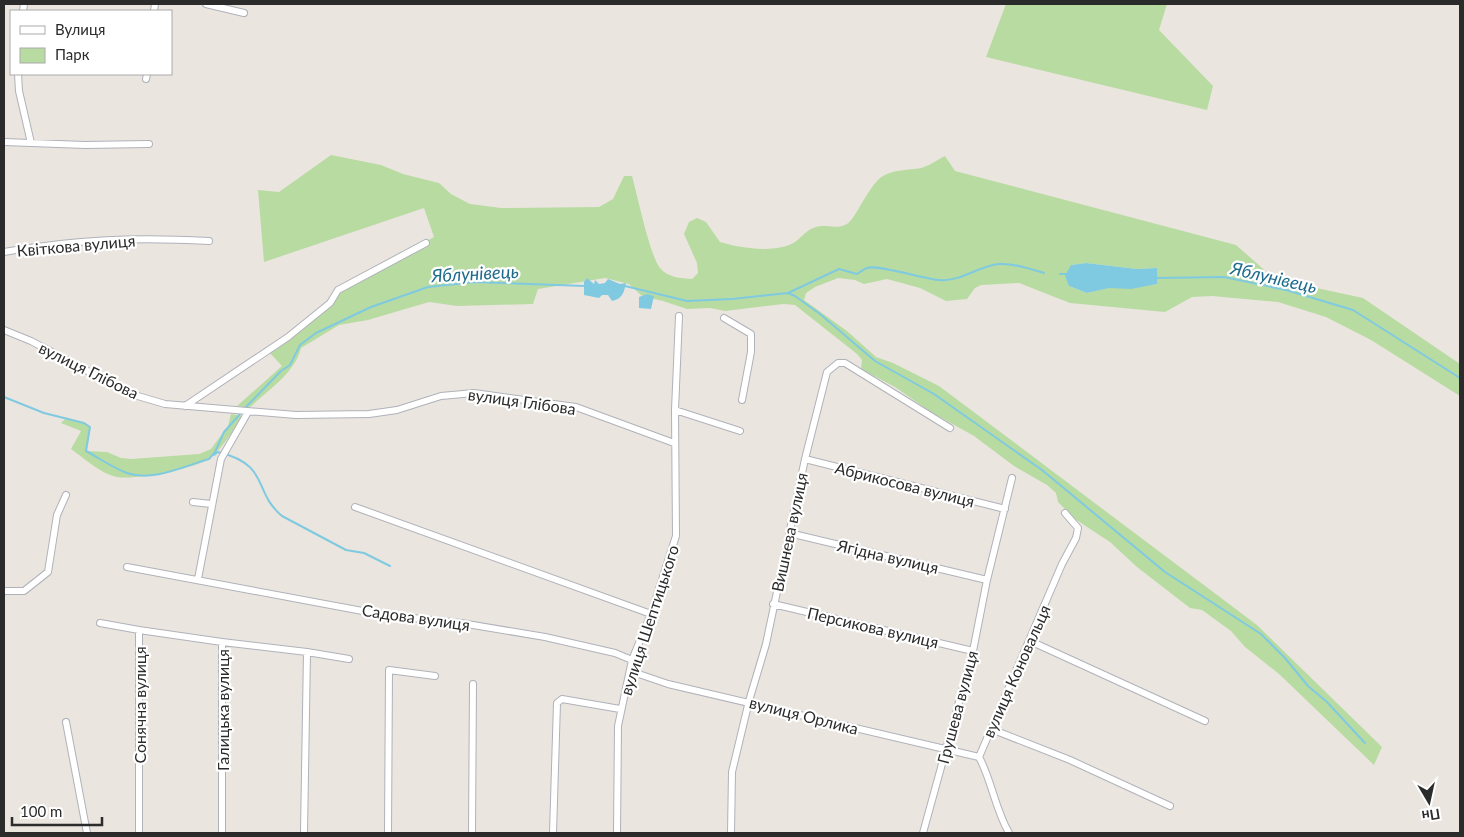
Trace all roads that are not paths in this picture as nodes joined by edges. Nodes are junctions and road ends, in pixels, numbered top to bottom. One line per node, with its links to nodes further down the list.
1 (206, 4): 2 (street)
2 (244, 13)
3 (18, 75): 5 (street)
4 (4, 142): 5 (street)
5 (31, 143): 6 (street)
6 (149, 144)
7 (208, 241): 9 (street, Квіткова вулиця)
8 (426, 243): 14 (street)
9 (4, 252)
10 (679, 316): 15 (street, вулиця Шептицького)
11 (724, 318): 13 (street)
12 (4, 330): 14 (street, вулиця Глібова)
13 (742, 400)
14 (184, 406): 16 (street, вулиця Глібова)
15 (675, 410): 18 (street); 19 (street, вулиця Шептицького)
16 (247, 412): 19 (street, вулиця Глібова); 24 (street)
17 (950, 428): 20 (street, Вишнева вулиця)
18 (740, 430)
19 (674, 443): 34 (street, вулиця Шептицького)
20 (805, 460): 26 (street, Абрикосова вулиця); 28 (street, Вишнева вулиця)
21 (1012, 478): 26 (street, Грушева вулиця)
22 (66, 495): 32 (street)
23 (193, 502): 24 (street)
24 (211, 504): 30 (street)
25 (355, 507): 34 (street)
26 (1005, 509): 31 (street, Грушева вулиця)
27 (1065, 513): 37 (street, вулиця Коновальця)
28 (789, 533): 31 (street, Ягідна вулиця); 33 (street, Вишнева вулиця)
29 (127, 567): 30 (street, Садова вулиця)
30 (198, 580): 42 (street, Садова вулиця)
31 (987, 580): 39 (street, Грушева вулиця)
32 (4, 591)
33 (773, 604): 39 (street, Персикова вулиця); 46 (street, Вишнева вулиця)
34 (651, 614): 42 (street, вулиця Шептицького)
35 (100, 623): 36 (street)
36 (139, 630): 38 (street, Сонячна вулиця); 55 (street, Сонячна вулиця)
37 (1030, 641): 48 (street); 50 (street, вулиця Коновальця)
38 (222, 642): 40 (street, Галицька вулиця); 56 (street, Галицька вулиця)
39 (973, 651): 51 (street, Грушева вулиця)
40 (307, 652): 41 (street, Галицька вулиця); 57 (street)
41 (349, 659)
42 (632, 660): 43 (street, вулиця Шептицького)
43 (630, 671): 46 (street, вулиця Орлика); 47 (street, вулиця Шептицького)
44 (435, 676): 58 (street)
45 (473, 684): 59 (street)
46 (749, 701): 51 (street, вулиця Орлика); 62 (street, Вишнева вулиця)
47 (620, 709): 60 (street); 61 (street, вулиця Шептицького)
48 (1205, 721)
49 (66, 722): 54 (street)
50 (991, 729): 52 (street, вулиця Коновальця); 53 (street)
51 (945, 750): 52 (street, вулиця Орлика); 63 (street, Грушева вулиця)
52 (979, 756): 64 (street, вулиця Коновальця)
53 (1170, 806)
54 (88, 833)
55 (139, 833)
56 (222, 833)
57 (304, 833)
58 (388, 833)
59 (472, 833)
60 (553, 833)
61 (616, 833)
62 (731, 833)
63 (923, 833)
64 (1009, 833)

